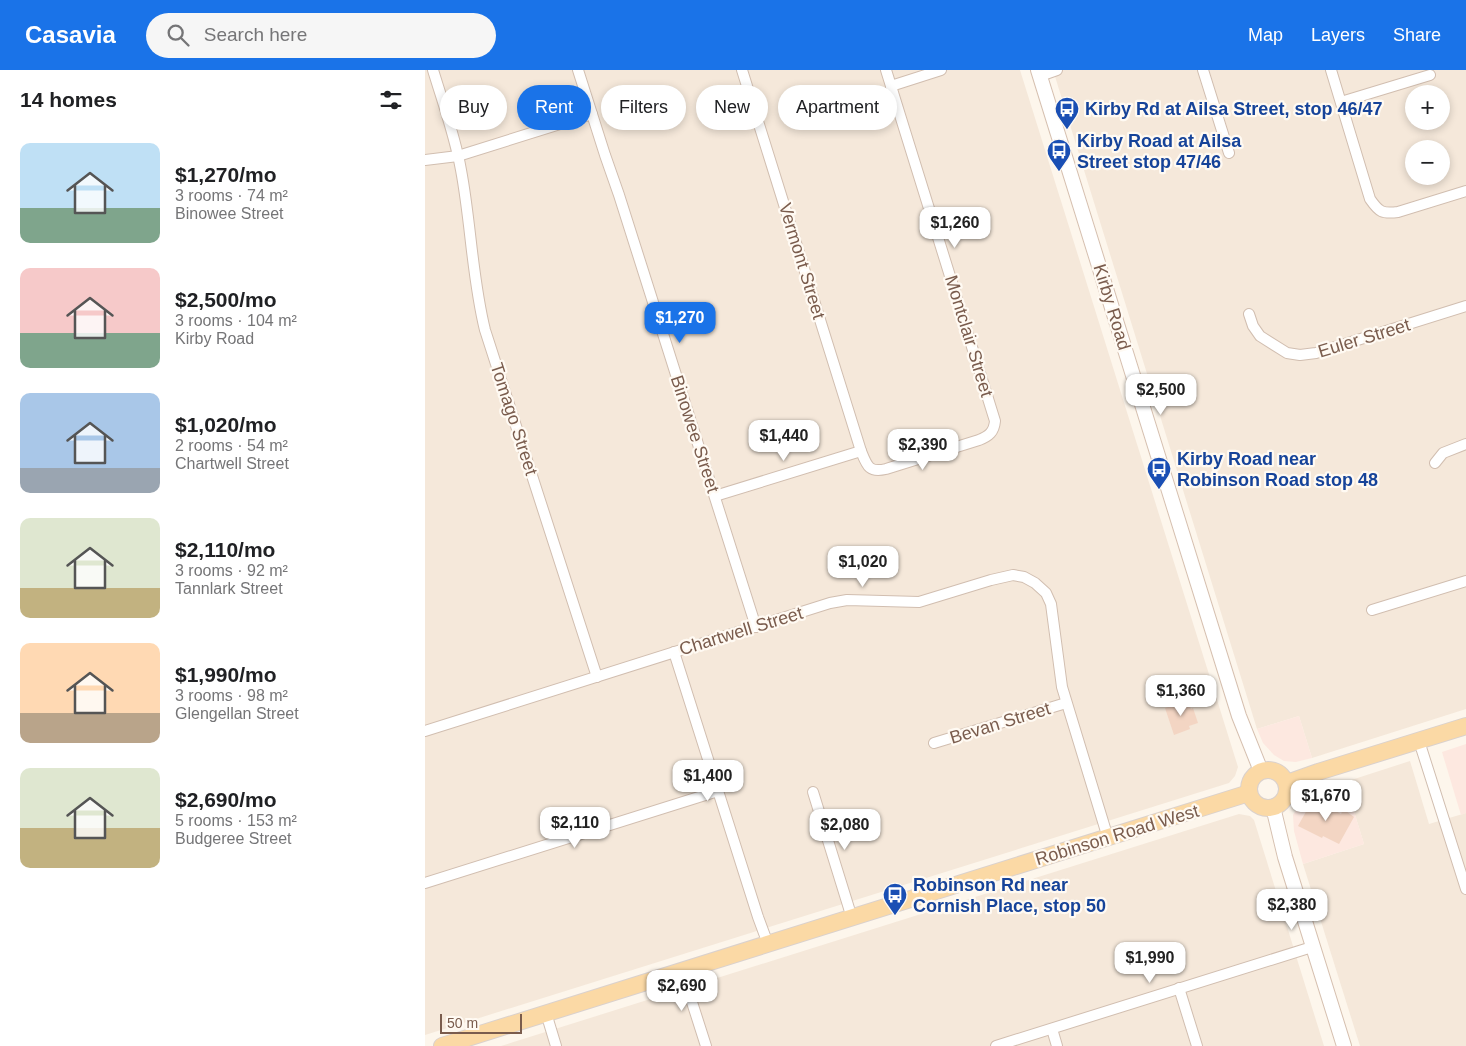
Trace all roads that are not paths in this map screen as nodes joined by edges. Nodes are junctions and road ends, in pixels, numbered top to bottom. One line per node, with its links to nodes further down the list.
1 (433, 70): 17 (street, Tomago Street)
2 (578, 70): 15 (street, Binowee Street)
3 (742, 70): 24 (street, Vermont Street)
4 (886, 70): 11 (street, Montclair Street)
5 (941, 70): 12 (street)
6 (1057, 70): 9 (street)
7 (1203, 70): 16 (street)
8 (1331, 70): 13 (street)
9 (1039, 73): 37 (street, Kirby Road)
10 (1430, 75): 13 (street)
11 (891, 85)
12 (894, 85)
13 (1341, 102): 19 (street)
14 (897, 105): 22 (street, Montclair Street)
15 (592, 114): 17 (street); 26 (street, Binowee Street)
16 (1229, 153)
17 (458, 156): 18 (street); 31 (street, Tomago Street)
18 (425, 160)
19 (1466, 191)
20 (1466, 306): 21 (street, Euler Street)
21 (1249, 314)
22 (993, 430): 24 (street, Vermont Street)
23 (1466, 444): 25 (street)
24 (861, 451): 26 (street)
25 (1435, 463)
26 (715, 496): 29 (street, Binowee Street)
27 (1466, 581): 28 (street)
28 (1372, 610)
29 (756, 627): 30 (street, Chartwell Street); 32 (street, Chartwell Street)
30 (674, 652): 31 (street, Chartwell Street); 39 (street)
31 (597, 677): 34 (street, Chartwell Street)
32 (1067, 702): 36 (street, Bevan Street); 43 (street, Chartwell Street)
33 (1466, 726): 35 (main road)
34 (425, 730)
35 (1419, 740): 38 (main road); 45 (street)
36 (934, 743)
37 (1261, 771): 38 (main road); 41 (main road)
38 (1287, 783): 42 (main road)
39 (718, 791): 44 (street); 47 (street)
40 (813, 792): 46 (street)
41 (1249, 793): 42 (main road); 43 (main road, Robinson Road West)
42 (1273, 807): 48 (street)
43 (1108, 838): 46 (main road, Robinson Road West)
44 (425, 883)
45 (1466, 889)
46 (852, 918): 47 (main road, Robinson Road West)
47 (768, 944): 49 (main road, Robinson Road West)
48 (1312, 947): 50 (street); 59 (street)
49 (682, 971): 51 (main road, Robinson Road West); 55 (street)
50 (1179, 988): 52 (street); 58 (street)
51 (546, 1013): 53 (main road, Robinson Road West); 54 (street)
52 (1052, 1028): 56 (street); 57 (street)
53 (441, 1046)
54 (556, 1046)
55 (706, 1046)
56 (996, 1046)
57 (1057, 1046)
58 (1197, 1046)
59 (1344, 1046)

